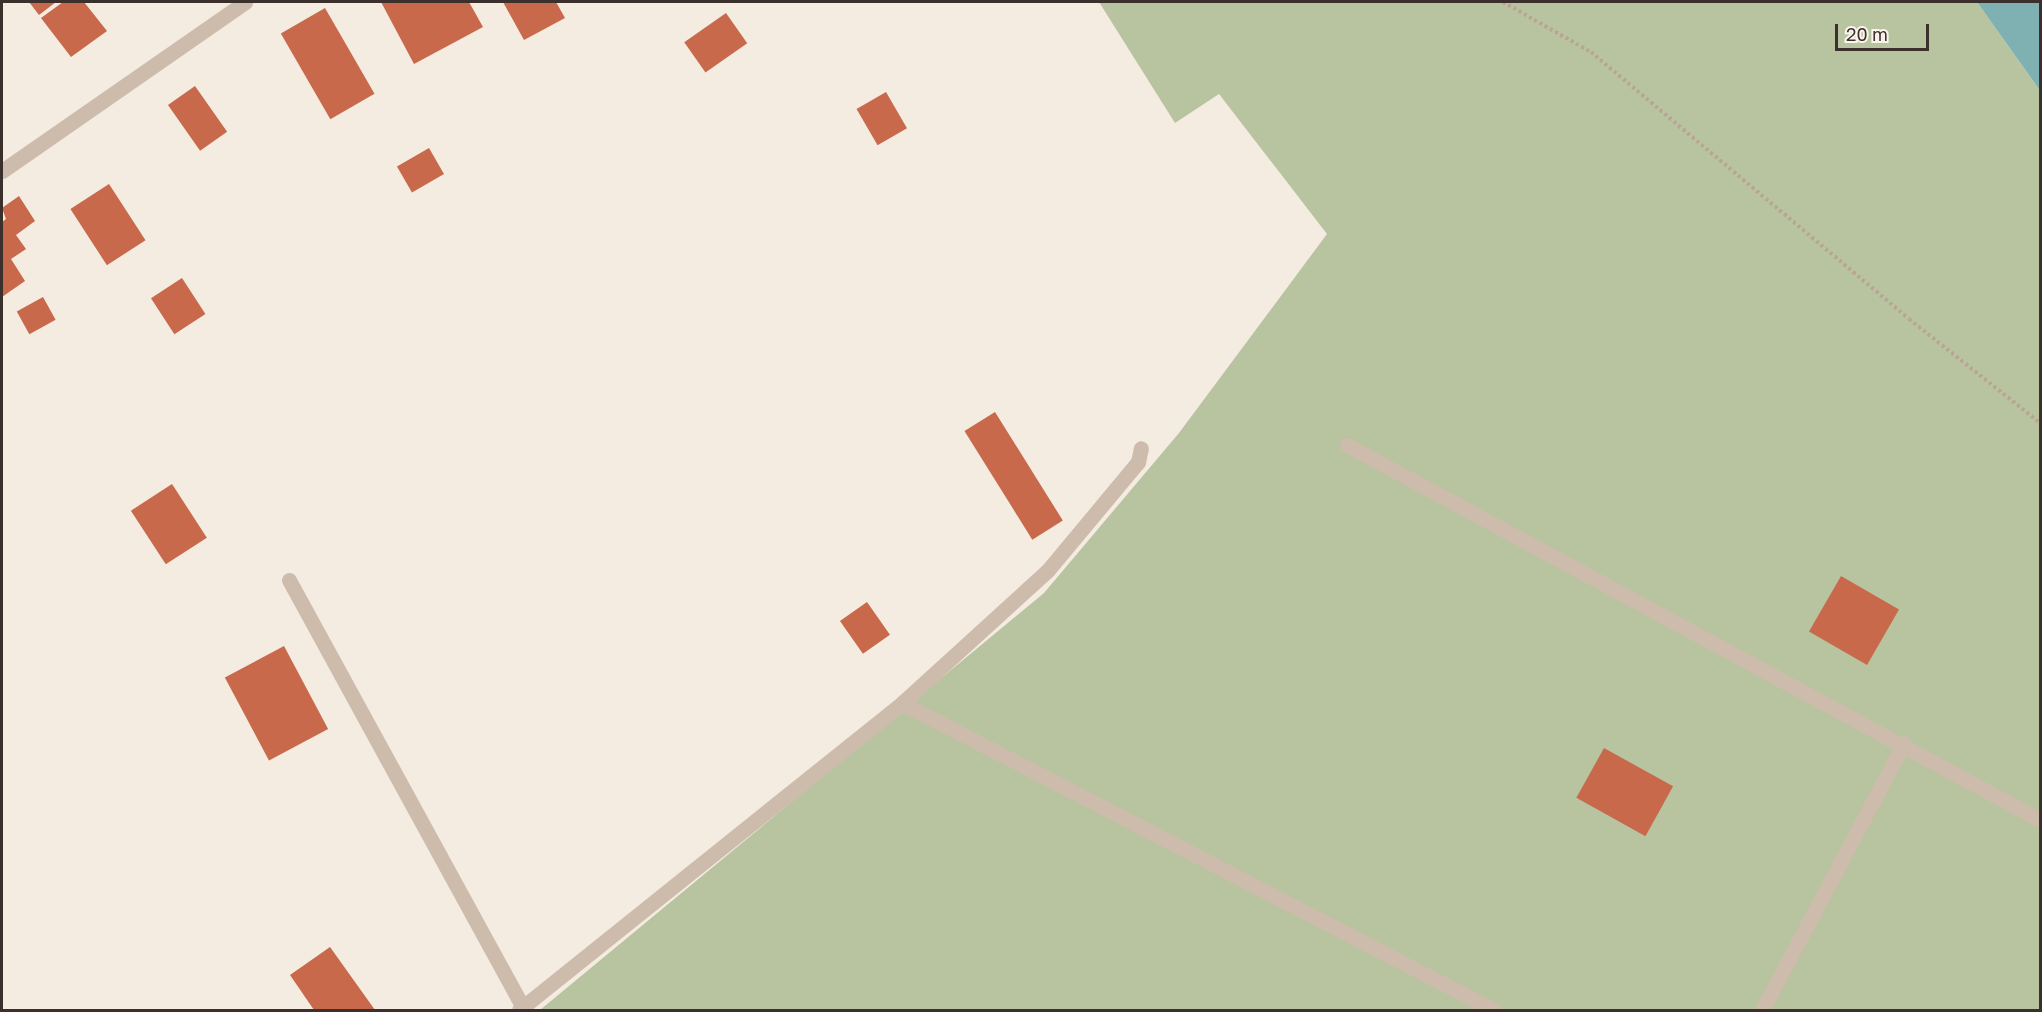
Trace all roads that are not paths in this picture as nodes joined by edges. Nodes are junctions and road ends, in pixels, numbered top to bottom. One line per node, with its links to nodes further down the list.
1 (245, 2): 2 (street)
2 (2, 171)
3 (1347, 445): 7 (street)
4 (1141, 448): 6 (street)
5 (289, 580): 9 (street)
6 (903, 703): 9 (street); 10 (street)
7 (1904, 743): 8 (street); 11 (street)
8 (2040, 820)
9 (521, 1009)
10 (1494, 1011)
11 (1762, 1011)

